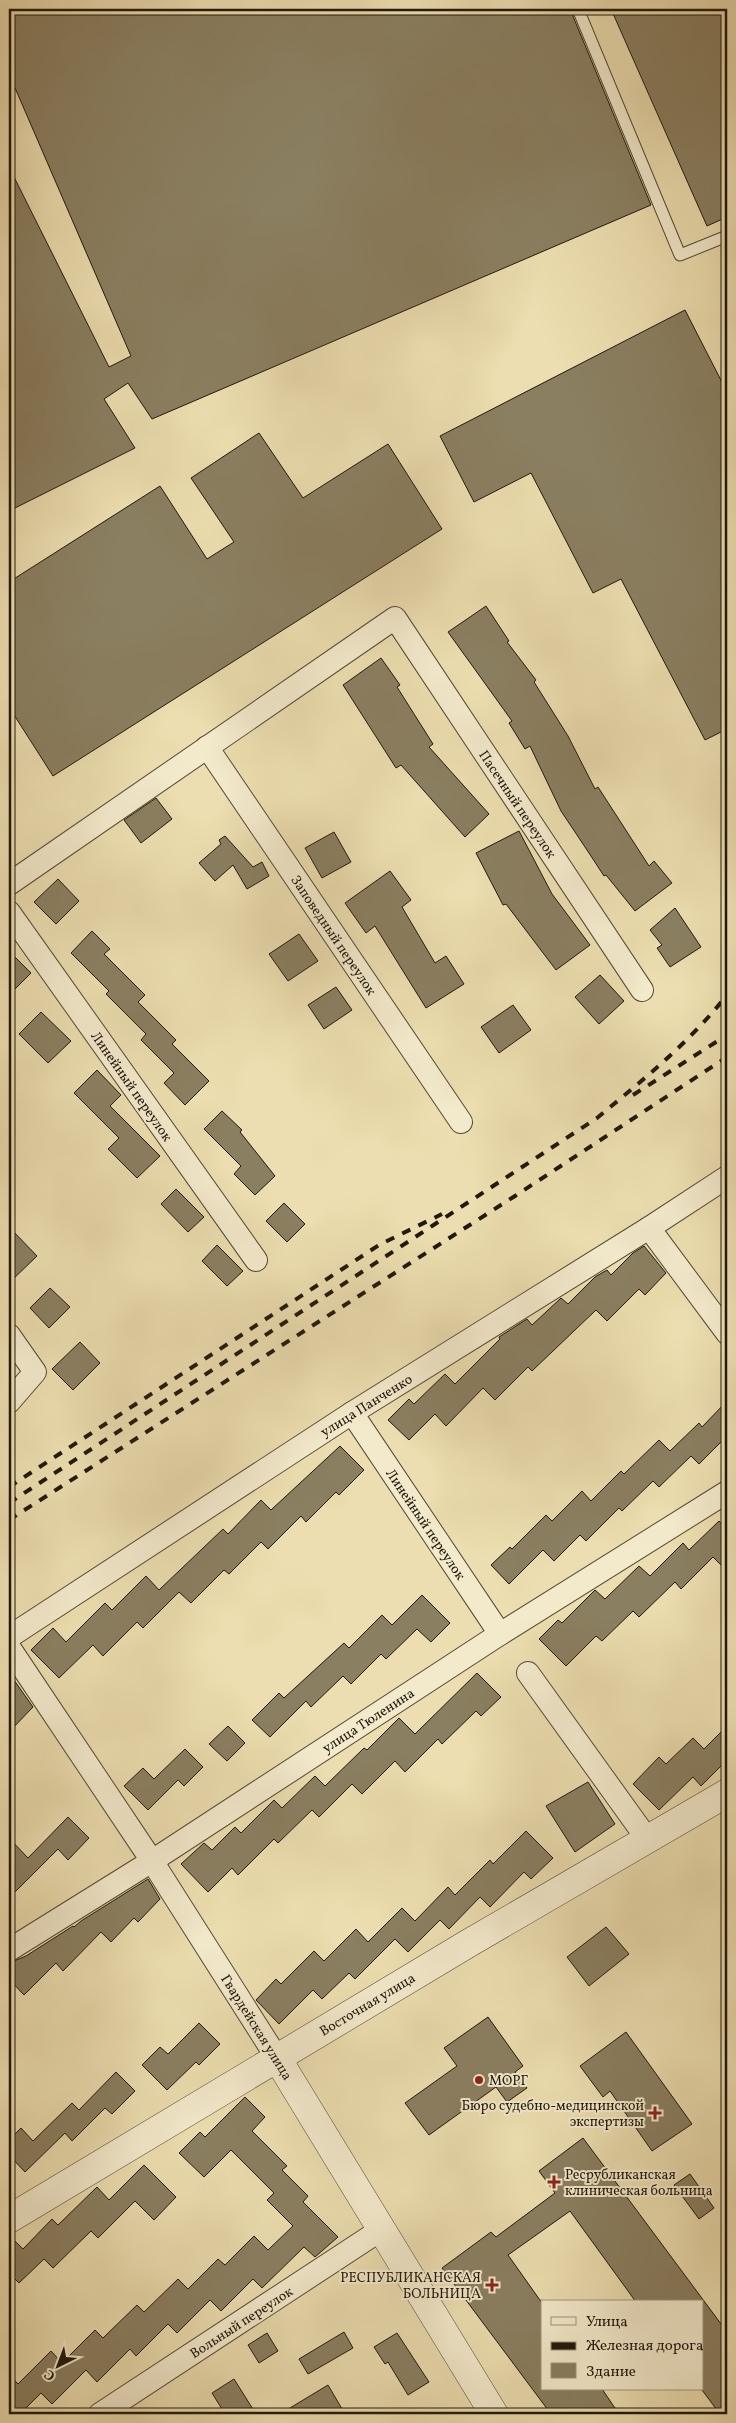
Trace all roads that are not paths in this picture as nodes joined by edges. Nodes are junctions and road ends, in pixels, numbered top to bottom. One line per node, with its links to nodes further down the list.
1 (578, 9): 2 (lane)
2 (727, 236)
3 (206, 747): 4 (street); 6 (street, Пасечный переулок); 7 (street, Заповедный переулок)
4 (9, 884)
5 (9, 912): 10 (street, Линейный переулок)
6 (642, 990)
7 (461, 1122)
8 (727, 1177): 9 (street, улица Панченко)
9 (649, 1228): 11 (street); 14 (street, улица Панченко)
10 (256, 1260)
11 (727, 1333)
12 (9, 1335): 13 (street)
13 (9, 1402)
14 (352, 1413): 16 (street, Линейный переулок); 17 (street, улица Панченко)
15 (727, 1492): 16 (street, улица Тюленина)
16 (500, 1634): 22 (street, улица Тюленина)
17 (9, 1637)
18 (9, 1647): 22 (street, Гвардейская улица)
19 (528, 1673): 21 (street)
20 (727, 1794): 21 (street, Восточная улица)
21 (648, 1840): 24 (street, Восточная улица)
22 (152, 1861): 23 (street, улица Тюленина); 24 (street, Гвардейская улица)
23 (9, 1950)
24 (276, 2058): 25 (street, Восточная улица); 26 (street, Гвардейская улица)
25 (9, 2219)
26 (382, 2229): 27 (street, Вольный переулок); 28 (street, Гвардейская улица)
27 (100, 2414)
28 (494, 2414)

